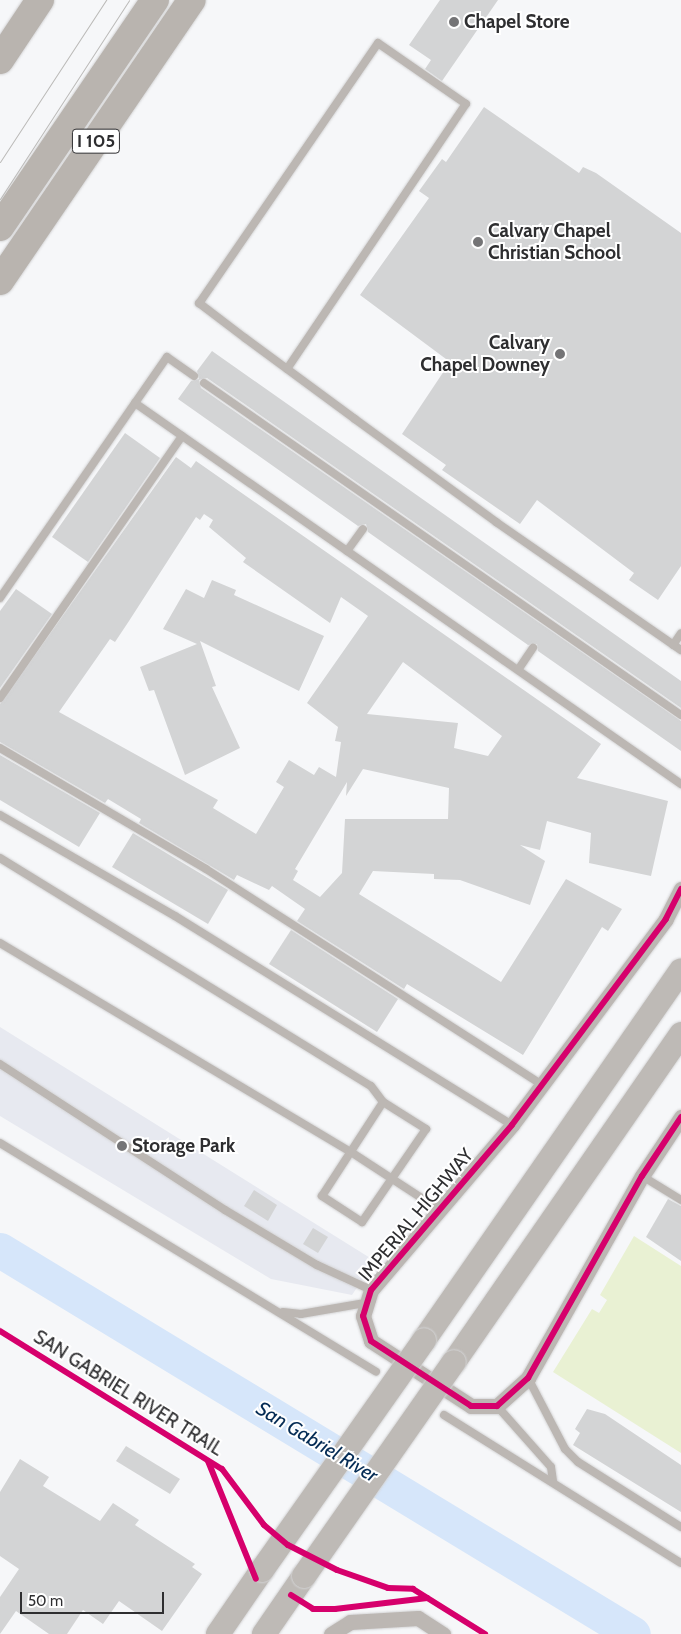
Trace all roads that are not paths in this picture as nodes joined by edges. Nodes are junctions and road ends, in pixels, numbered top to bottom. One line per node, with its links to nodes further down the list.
1 (40, 0): 4 (highway)
2 (155, 0): 5 (highway)
3 (192, 0): 6 (highway, I 105)
4 (0, 60)
5 (0, 227)
6 (0, 281)
7 (287, 369): 7 (lane); 16 (lane)
8 (194, 376): 10 (lane)
9 (204, 383): 21 (lane)
10 (135, 403): 11 (lane); 14 (lane)
11 (182, 436): 13 (lane); 20 (lane)
12 (363, 529): 13 (lane)
13 (347, 551): 19 (lane)
14 (0, 598)
15 (681, 633): 16 (lane)
16 (673, 645): 18 (lane)
17 (533, 648): 19 (lane)
18 (681, 650)
19 (518, 670): 23 (lane)
20 (0, 698)
21 (681, 715)
22 (0, 748): 31 (lane)
23 (681, 784)
24 (0, 815): 34 (lane)
25 (0, 858): 32 (lane)
26 (681, 889): 31 (street, IMPERIAL HIGHWAY)
27 (0, 943): 36 (lane)
28 (681, 970): 50 (main road, bridge)
29 (681, 1034): 51 (main road, bridge)
30 (0, 1064): 41 (lane)
31 (542, 1084): 34 (street, IMPERIAL HIGHWAY)
32 (383, 1102): 36 (lane); 38 (lane)
33 (681, 1117): 37 (street)
34 (512, 1125): 40 (street, IMPERIAL HIGHWAY)
35 (0, 1143): 42 (lane)
36 (351, 1152): 38 (lane); 38 (lane)
37 (642, 1176): 39 (lane); 44 (street)
38 (392, 1179): 40 (lane)
39 (681, 1200)
40 (440, 1210): 41 (street, IMPERIAL HIGHWAY)
41 (368, 1297): 42 (lane); 45 (street, IMPERIAL HIGHWAY)
42 (280, 1312): 43 (lane)
43 (376, 1372)
44 (528, 1378): 45 (street); 48 (lane)
45 (497, 1406): 47 (lane)
46 (444, 1415): 47 (lane)
47 (553, 1482): 49 (lane)
48 (681, 1527)
49 (681, 1563)
50 (218, 1634)
51 (264, 1634)
52 (330, 1634): 53 (street)
53 (444, 1634)

